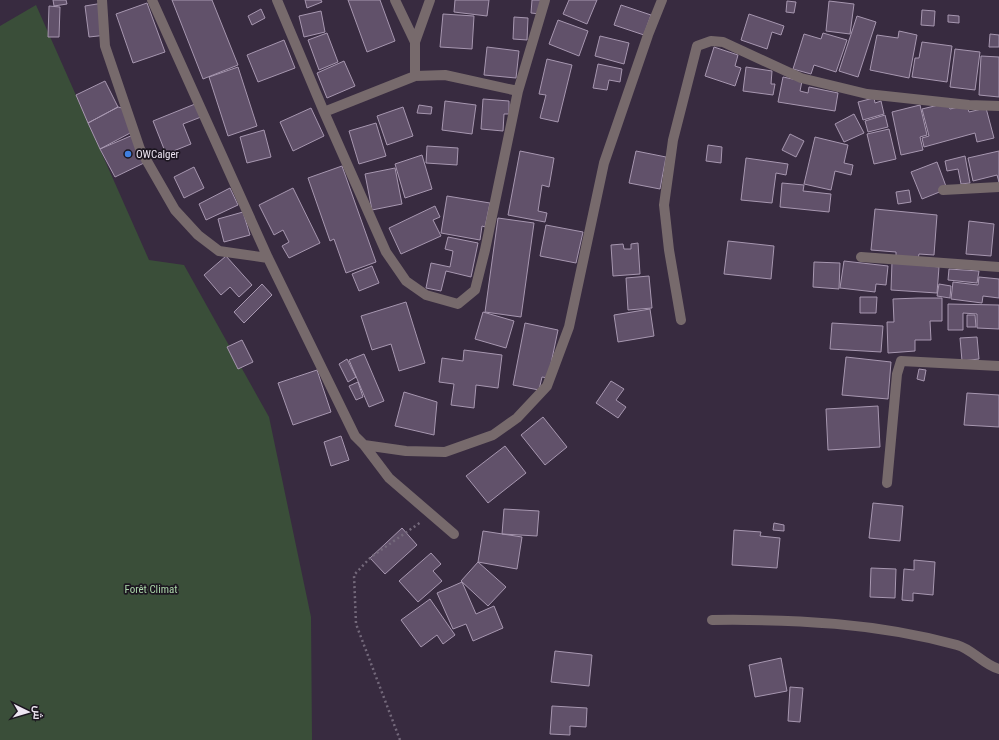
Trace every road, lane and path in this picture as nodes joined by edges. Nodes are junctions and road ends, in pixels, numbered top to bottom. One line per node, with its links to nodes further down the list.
1 (102, 0): 15 (street)
2 (152, 0): 15 (street)
3 (278, 0): 12 (street)
4 (395, 0): 8 (street)
5 (430, 0): 8 (street)
6 (545, 0): 10 (street)
7 (662, 0): 20 (street)
8 (415, 42): 9 (street)
9 (415, 76): 10 (street); 12 (street)
10 (518, 91): 12 (street)
11 (999, 106): 18 (street)
12 (324, 112)
13 (999, 187): 14 (street)
14 (942, 190)
15 (268, 258): 20 (street)
16 (861, 258): 17 (street)
17 (999, 267)
18 (681, 320)
19 (999, 366): 21 (street)
20 (364, 445): 23 (street)
21 (887, 484)
22 (416, 517): 26 (path)
23 (454, 534)
24 (712, 620): 25 (street)
25 (999, 668)
26 (400, 740)

